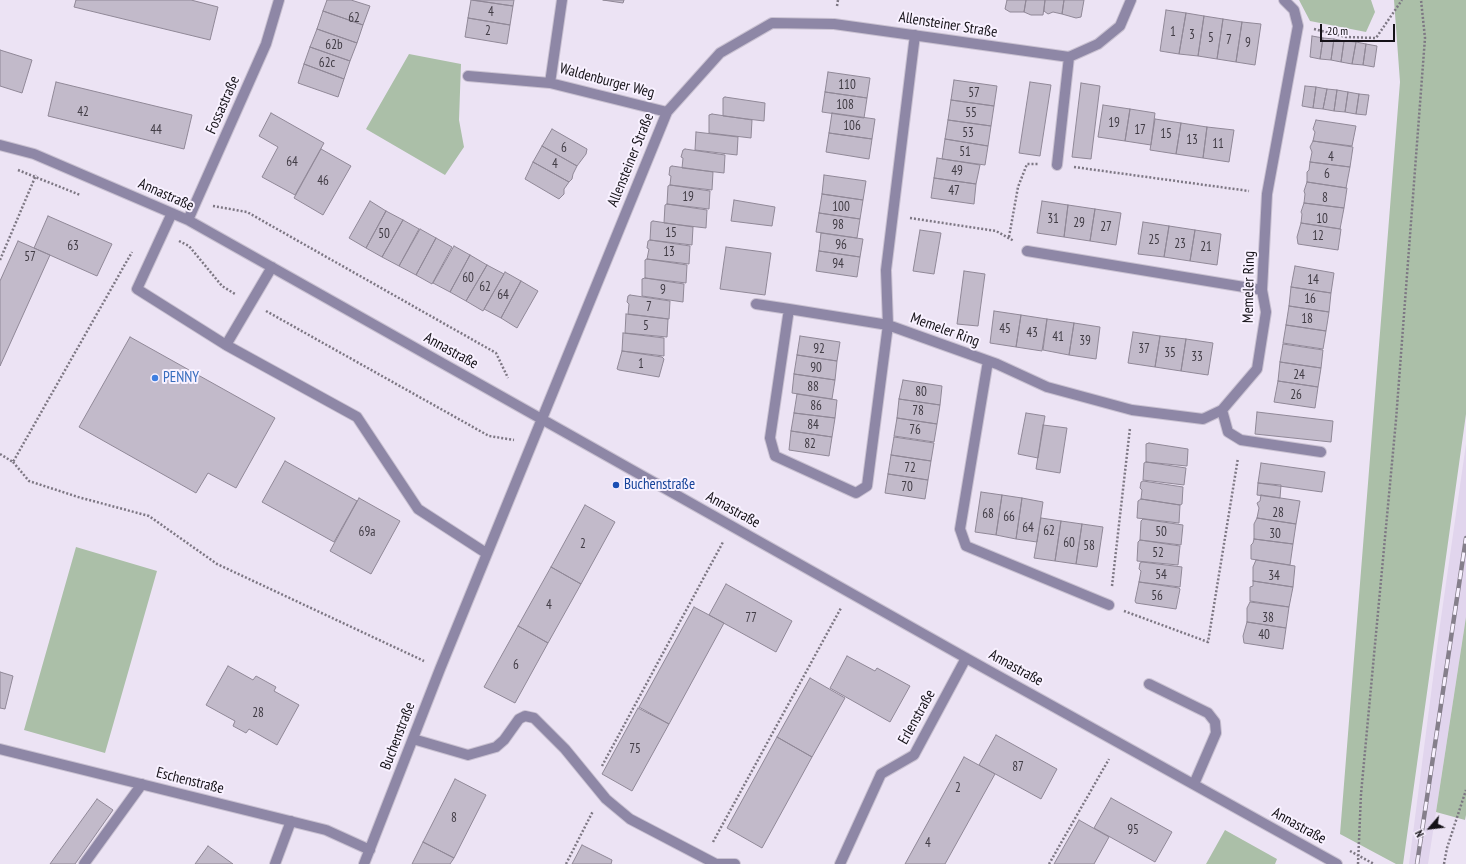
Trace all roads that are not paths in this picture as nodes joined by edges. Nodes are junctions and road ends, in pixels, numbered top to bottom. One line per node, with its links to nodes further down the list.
1 (279, 0): 13 (street, Fossastraße)
2 (562, 0): 8 (street, Waldenburger Weg)
3 (1131, 0): 6 (street, Allensteiner Straße)
4 (1284, 0): 16 (street, Memeler Ring)
5 (915, 35): 6 (street, Allensteiner Straße); 9 (street, Allensteiner Straße); 19 (street, Memeler Ring)
6 (1069, 57): 11 (street)
7 (468, 76): 8 (street)
8 (550, 83): 9 (street, Waldenburger Weg)
9 (667, 112): 23 (street, Allensteiner Straße)
10 (0, 145): 12 (street, Annastraße)
11 (1057, 165)
12 (172, 213): 13 (street, Annastraße); 20 (street)
13 (188, 220): 15 (street, Annastraße)
14 (1027, 251): 16 (street)
15 (272, 267): 20 (street); 23 (street, Annastraße)
16 (1262, 290): 22 (street, Memeler Ring)
17 (756, 304): 18 (street, Memeler Ring)
18 (788, 309): 19 (street, Memeler Ring); 19 (street)
19 (888, 325): 21 (street, Memeler Ring)
20 (226, 345): 25 (street)
21 (988, 361): 22 (street, Memeler Ring); 26 (street)
22 (1222, 410): 24 (street)
23 (541, 418): 25 (street, Buchenstraße); 27 (street, Annastraße)
24 (1320, 452)
25 (486, 553): 29 (street, Buchenstraße)
26 (1109, 605)
27 (966, 658): 32 (street, Annastraße); 39 (street, Erlenstraße)
28 (1149, 684): 32 (street)
29 (413, 739): 34 (street, Buchenstraße); 38 (street)
30 (0, 749): 31 (street, Eschenstraße)
31 (142, 784): 33 (street, Eschenstraße); 35 (street)
32 (1194, 784): 40 (street, Annastraße)
33 (291, 821): 34 (street, Eschenstraße); 36 (street)
34 (370, 850): 37 (street, Buchenstraße)
35 (84, 864)
36 (275, 864)
37 (364, 864)
38 (735, 864)
39 (840, 864)
40 (1337, 864)

